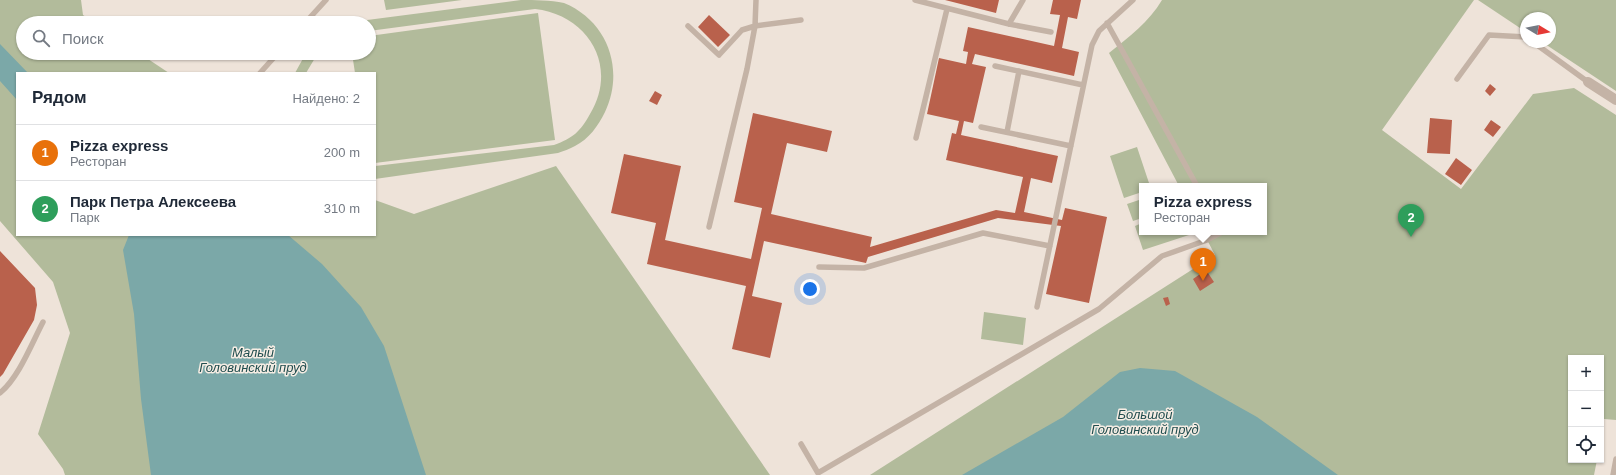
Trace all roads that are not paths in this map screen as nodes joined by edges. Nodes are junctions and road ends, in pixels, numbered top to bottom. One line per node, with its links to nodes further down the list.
1 (326, 0): 7 (lane)
2 (756, 0): 12 (lane)
3 (915, 0): 6 (lane)
4 (1023, 0): 10 (lane)
5 (1133, 0): 9 (lane)
6 (947, 9): 10 (lane); 26 (lane)
7 (311, 16)
8 (801, 20): 12 (lane)
9 (1107, 23): 22 (lane); 28 (lane)
10 (1009, 24): 13 (lane)
11 (688, 26): 12 (lane)
12 (755, 26): 29 (lane)
13 (1051, 32)
14 (1520, 37): 20 (lane)
15 (1541, 48): 21 (lane)
16 (272, 60): 19 (lane)
17 (995, 66): 18 (lane)
18 (1019, 71): 22 (lane); 25 (lane)
19 (261, 72)
20 (1457, 79)
21 (1588, 82): 23 (street)
22 (1083, 85): 27 (lane)
23 (1616, 100)
24 (981, 127): 25 (lane)
25 (1006, 132): 27 (lane)
26 (916, 138)
27 (1071, 146): 31 (lane)
28 (1195, 183)
29 (710, 227)
30 (1216, 235): 36 (lane)
31 (1050, 246): 32 (lane); 33 (lane)
32 (819, 267)
33 (1037, 307)
34 (43, 322): 35 (lane)
35 (0, 393)
36 (801, 444)
37 (1616, 458): 38 (lane)
38 (1613, 475)

